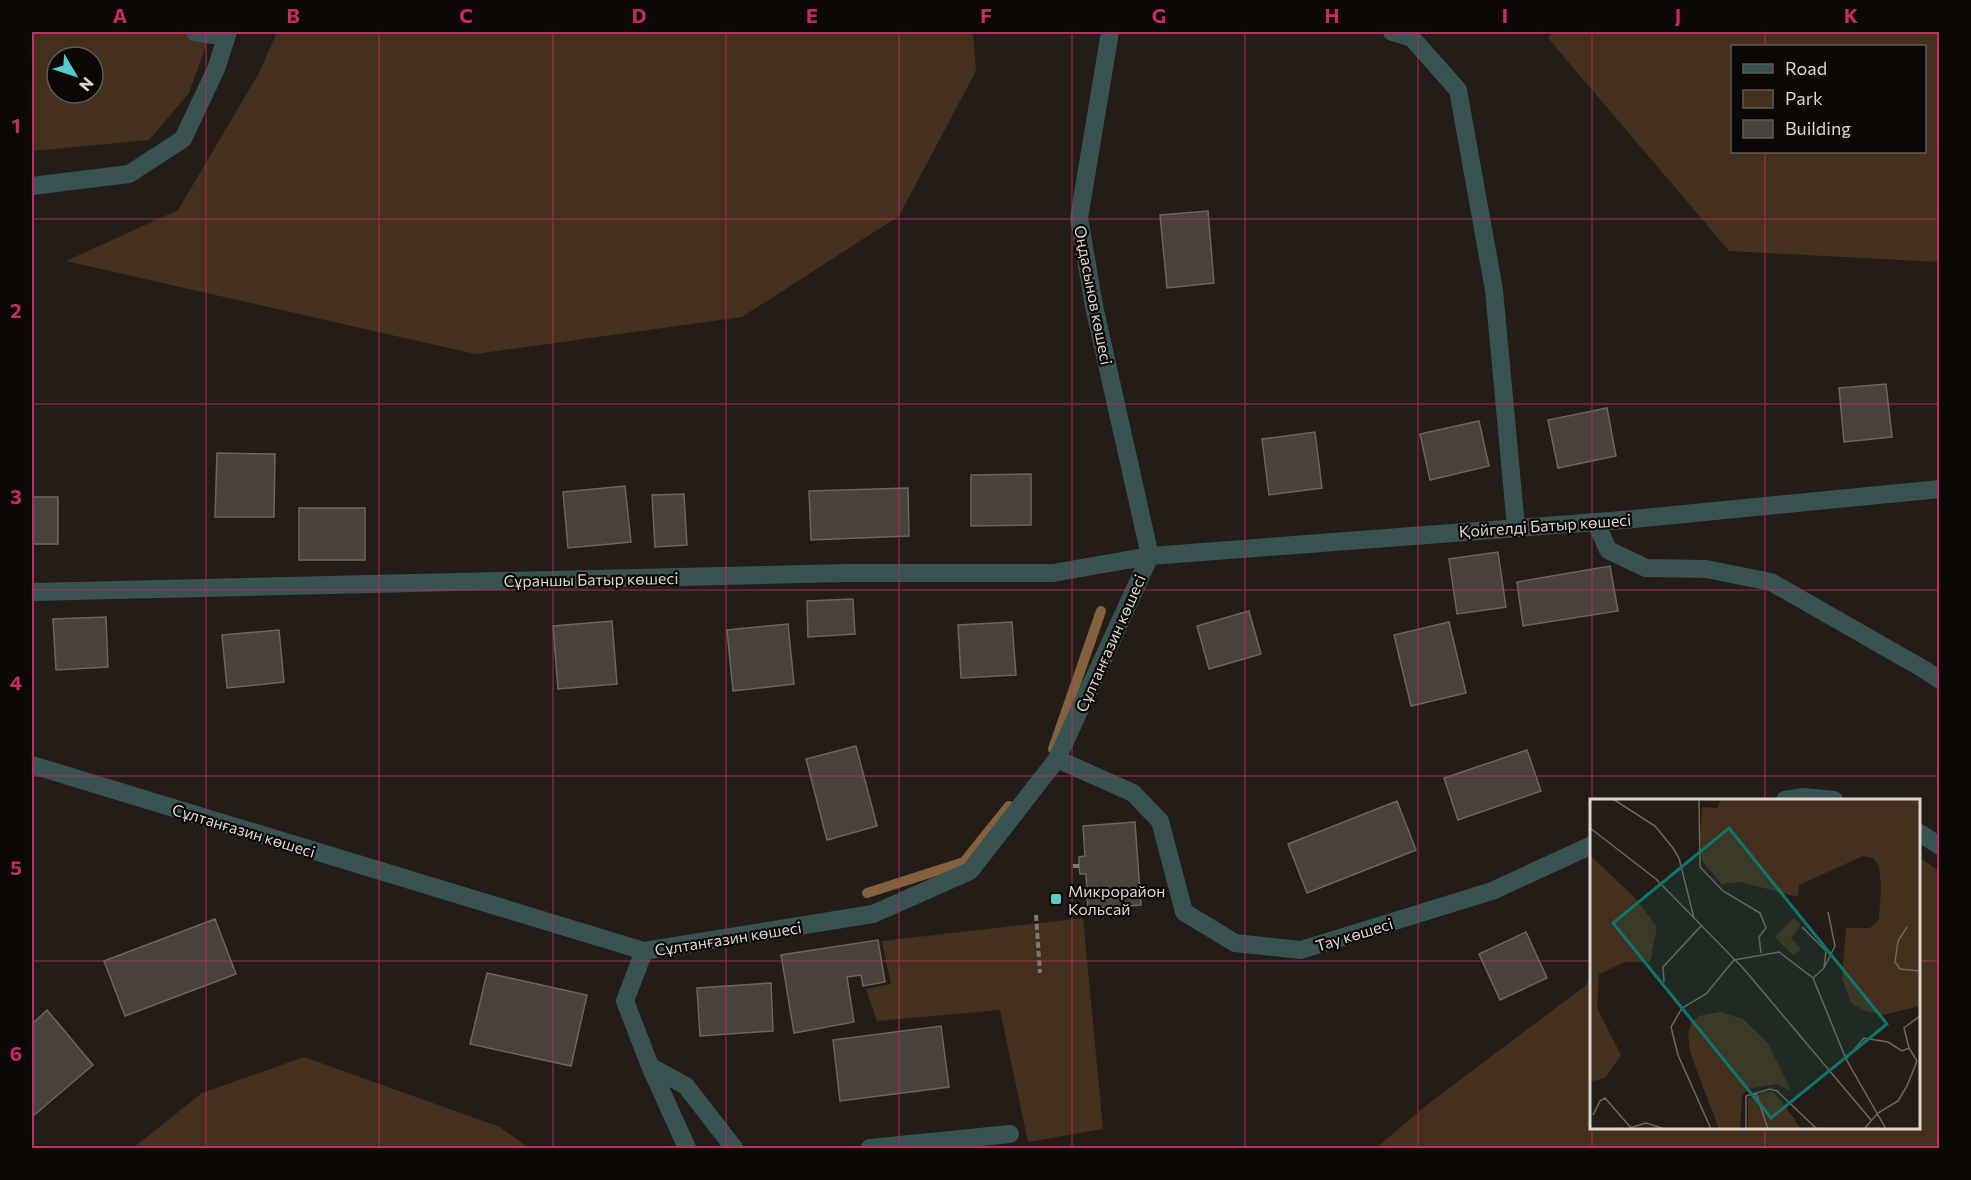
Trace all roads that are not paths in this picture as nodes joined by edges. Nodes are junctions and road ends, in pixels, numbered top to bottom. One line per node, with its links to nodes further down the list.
1 (195, 32): 4 (street)
2 (1110, 32): 9 (street, Оңдасынов көшесі)
3 (1392, 32): 8 (street)
4 (227, 34): 5 (street)
5 (32, 186)
6 (1940, 489): 7 (street, Қойгелді Батыр көшесі)
7 (1596, 522): 8 (street, Қойгелді Батыр көшесі); 11 (street)
8 (1516, 527): 9 (street, Қойгелді Батыр көшесі)
9 (1150, 556): 10 (street, Сұраншы Батыр көшесі); 12 (street, Сұлтанғазин көшесі)
10 (32, 592)
11 (1940, 680)
12 (1057, 759): 17 (street, Тау көшесі); 19 (street, Сұлтанғазин көшесі)
13 (32, 765): 19 (street, Сұлтанғазин көшесі)
14 (1794, 799): 15 (street)
15 (1819, 799)
16 (1920, 833): 18 (street)
17 (1590, 846)
18 (1940, 846)
19 (644, 951): 20 (street)
20 (650, 1066): 22 (street); 23 (street)
21 (1010, 1134): 24 (street)
22 (687, 1149)
23 (734, 1149)
24 (870, 1149)

